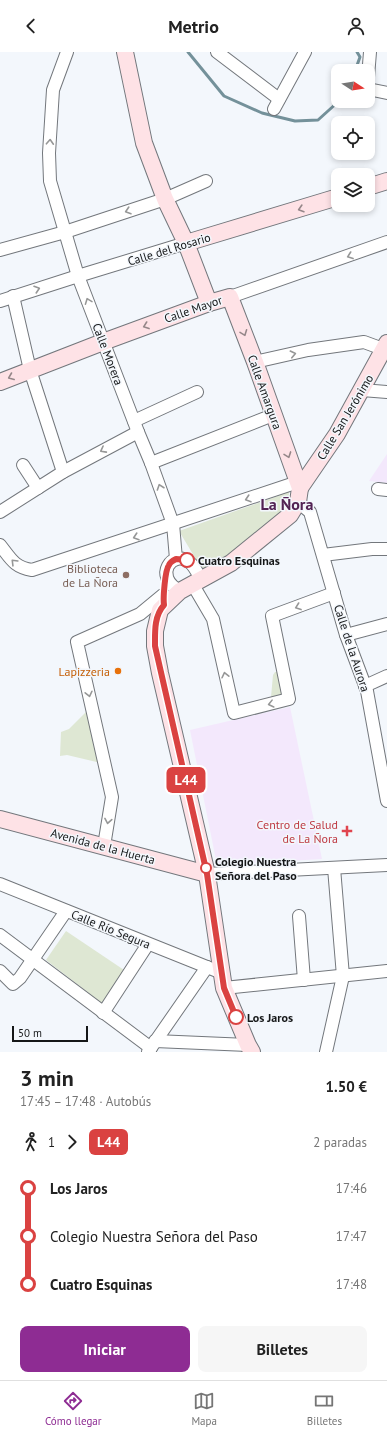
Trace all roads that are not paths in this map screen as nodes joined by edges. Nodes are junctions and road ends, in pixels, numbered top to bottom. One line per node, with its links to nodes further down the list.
1 (67, 52): 14 (street, Calle Morera, one-way to 1)
2 (125, 52): 12 (street)
3 (217, 52): 4 (street)
4 (305, 52)
5 (370, 52): 6 (street)
6 (369, 64)
7 (375, 90): 8 (street)
8 (387, 93)
9 (206, 181): 12 (street)
10 (387, 181): 11 (street)
11 (375, 185)
12 (165, 199): 14 (street, one-way to 14); 16 (street)
13 (331, 199): 16 (street, Calle del Rosario, one-way to 16)
14 (65, 232): 17 (street); 18 (street, Calle Morera)
15 (387, 242): 20 (street, Calle Mayor, one-way to 20)
16 (186, 243): 18 (street, Calle del Rosario); 22 (street)
17 (0, 250)
18 (78, 276): 19 (street, Calle del Rosario, one-way to 18); 23 (street, Calle Morera, one-way to 18)
19 (13, 296): 21 (street, Calle del Rosario); 26 (street)
20 (230, 297): 22 (street, Calle Mayor); 25 (street, Calle Amargura, one-way to 25)
21 (0, 301)
22 (209, 303): 23 (street, Calle Mayor, one-way to 23)
23 (103, 342): 26 (street, Calle Mayor); 32 (street, Calle Morera)
24 (385, 346): 25 (street, one-way to 24); 28 (street, Calle San Jerónimo)
25 (255, 362): 31 (street, Calle Amargura)
26 (30, 370): 27 (street, Calle Mayor, one-way to 27); 35 (street)
27 (0, 382)
28 (362, 390): 30 (street); 37 (street, Calle San Jerónimo)
29 (197, 392): 32 (street)
30 (387, 392)
31 (273, 415): 33 (street); 37 (street, Calle Amargura, one-way to 37)
32 (136, 427): 33 (street, Calle Morera); 35 (street, one-way to 35)
33 (151, 463): 39 (street, Calle Morera, one-way to 33)
34 (23, 465): 36 (street)
35 (63, 472): 36 (street)
36 (38, 488): 38 (street)
37 (299, 491): 39 (street, one-way to 39); 42 (street, Calle de la Aurora); 45 (street, Calle San Jerónimo)
38 (0, 512)
39 (172, 524): 40 (street, one-way to 40); 43 (street, Calle Morera)
40 (0, 545)
41 (387, 549): 42 (street)
42 (323, 555): 46 (street, Calle de la Aurora)
43 (176, 559): 44 (street); 45 (street)
44 (166, 578): 45 (street); 47 (street)
45 (192, 585): 46 (street, one-way to 45); 47 (street, Calle San Jerónimo)
46 (334, 593): 51 (street, Calle de la Aurora)
47 (164, 600): 48 (street); 49 (street)
48 (140, 614): 49 (street); 56 (street, one-way to 56)
49 (156, 622): 59 (street)
50 (387, 624): 51 (street)
51 (346, 635): 53 (street, Calle de la Aurora)
52 (387, 676): 53 (street)
53 (365, 686): 54 (street, Calle de la Aurora)
54 (387, 801)
55 (0, 819): 56 (street, Avenida de la Huerta)
56 (104, 846): 59 (street, Avenida de la Huerta)
57 (387, 865): 58 (street)
58 (334, 868): 59 (street); 69 (street)
59 (207, 874): 71 (street)
60 (1, 888): 61 (street, Calle Río Segura)
61 (66, 911): 64 (street, Calle Río Segura); 65 (street)
62 (299, 916): 70 (street)
63 (0, 935): 65 (street)
64 (148, 944): 66 (street, Calle Río Segura); 72 (street)
65 (33, 960): 67 (street); 72 (street)
66 (207, 968): 71 (street, Calle Río Segura); 73 (street)
67 (0, 971)
68 (387, 971): 69 (street)
69 (343, 976): 70 (street); 75 (street)
70 (304, 980): 71 (street)
71 (223, 981): 74 (street)
72 (103, 1013): 73 (street)
73 (152, 1047): 74 (street)
74 (250, 1049)
75 (326, 1052)

